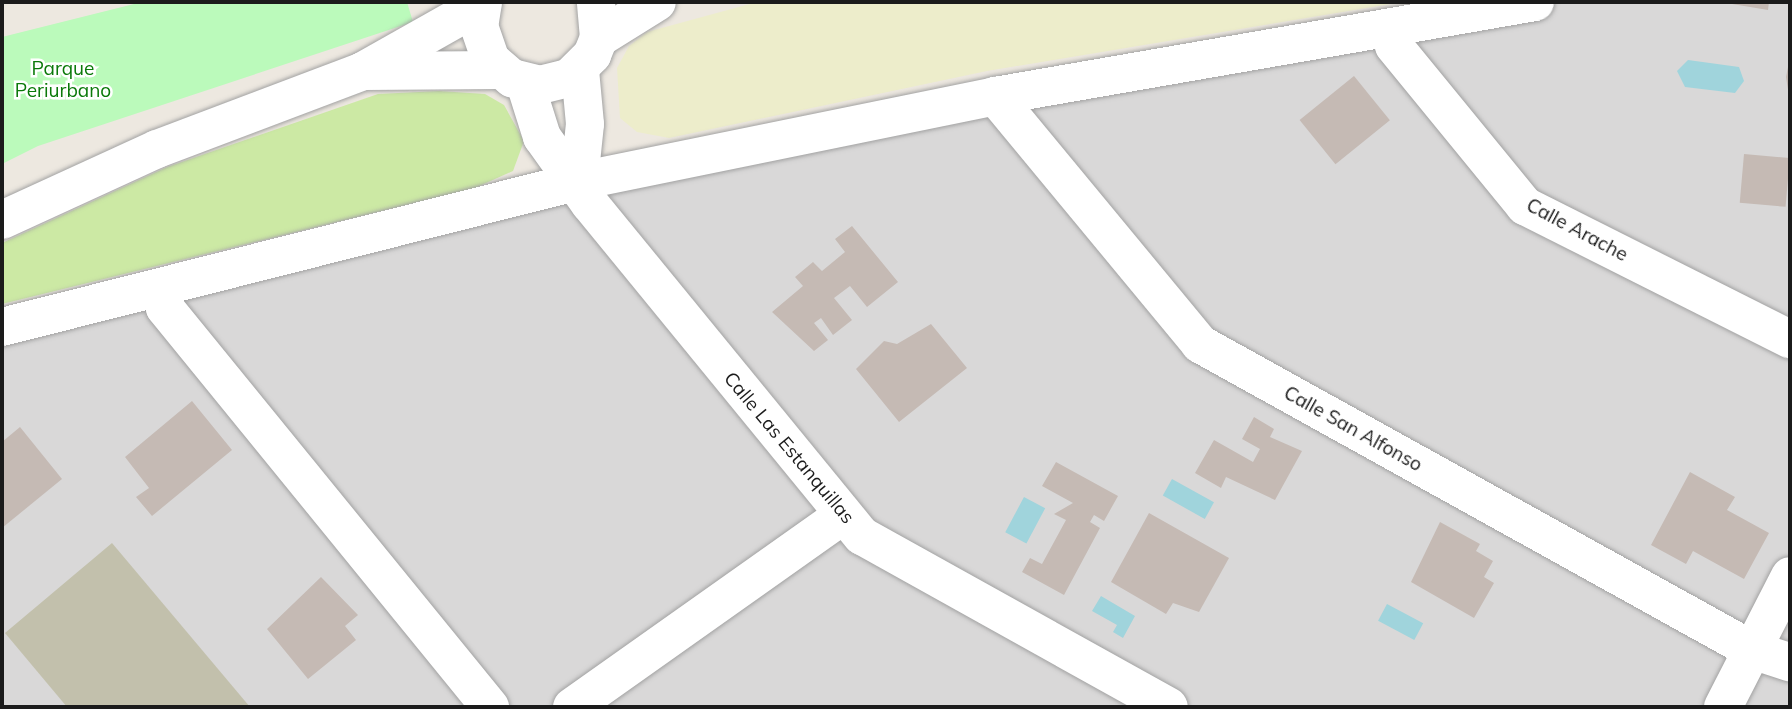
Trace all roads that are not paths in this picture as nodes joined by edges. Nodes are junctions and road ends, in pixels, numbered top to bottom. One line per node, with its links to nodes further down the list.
1 (657, 2): 4 (street)
2 (1535, 2): 5 (street)
3 (483, 3): 7 (street); 8 (street, Calle Las Estanquillas)
4 (598, 20): 6 (street)
5 (1390, 28): 9 (street); 14 (street, Calle Arache)
6 (580, 70): 8 (street); 10 (street)
7 (363, 71): 8 (street); 11 (street)
8 (513, 76): 10 (street, Calle Las Estanquillas)
9 (995, 96): 10 (street); 17 (street, Calle San Alfonso)
10 (579, 181): 12 (street); 15 (street, Calle Las Estanquillas)
11 (2, 220)
12 (161, 288): 13 (street); 19 (street)
13 (2, 327)
14 (1790, 339)
15 (842, 516): 20 (street); 21 (street, Calle Las Estanquillas)
16 (1790, 576): 17 (street)
17 (1752, 650): 18 (street, Calle San Alfonso); 22 (street)
18 (1790, 662)
19 (490, 707)
20 (572, 707)
21 (1170, 707)
22 (1723, 707)

